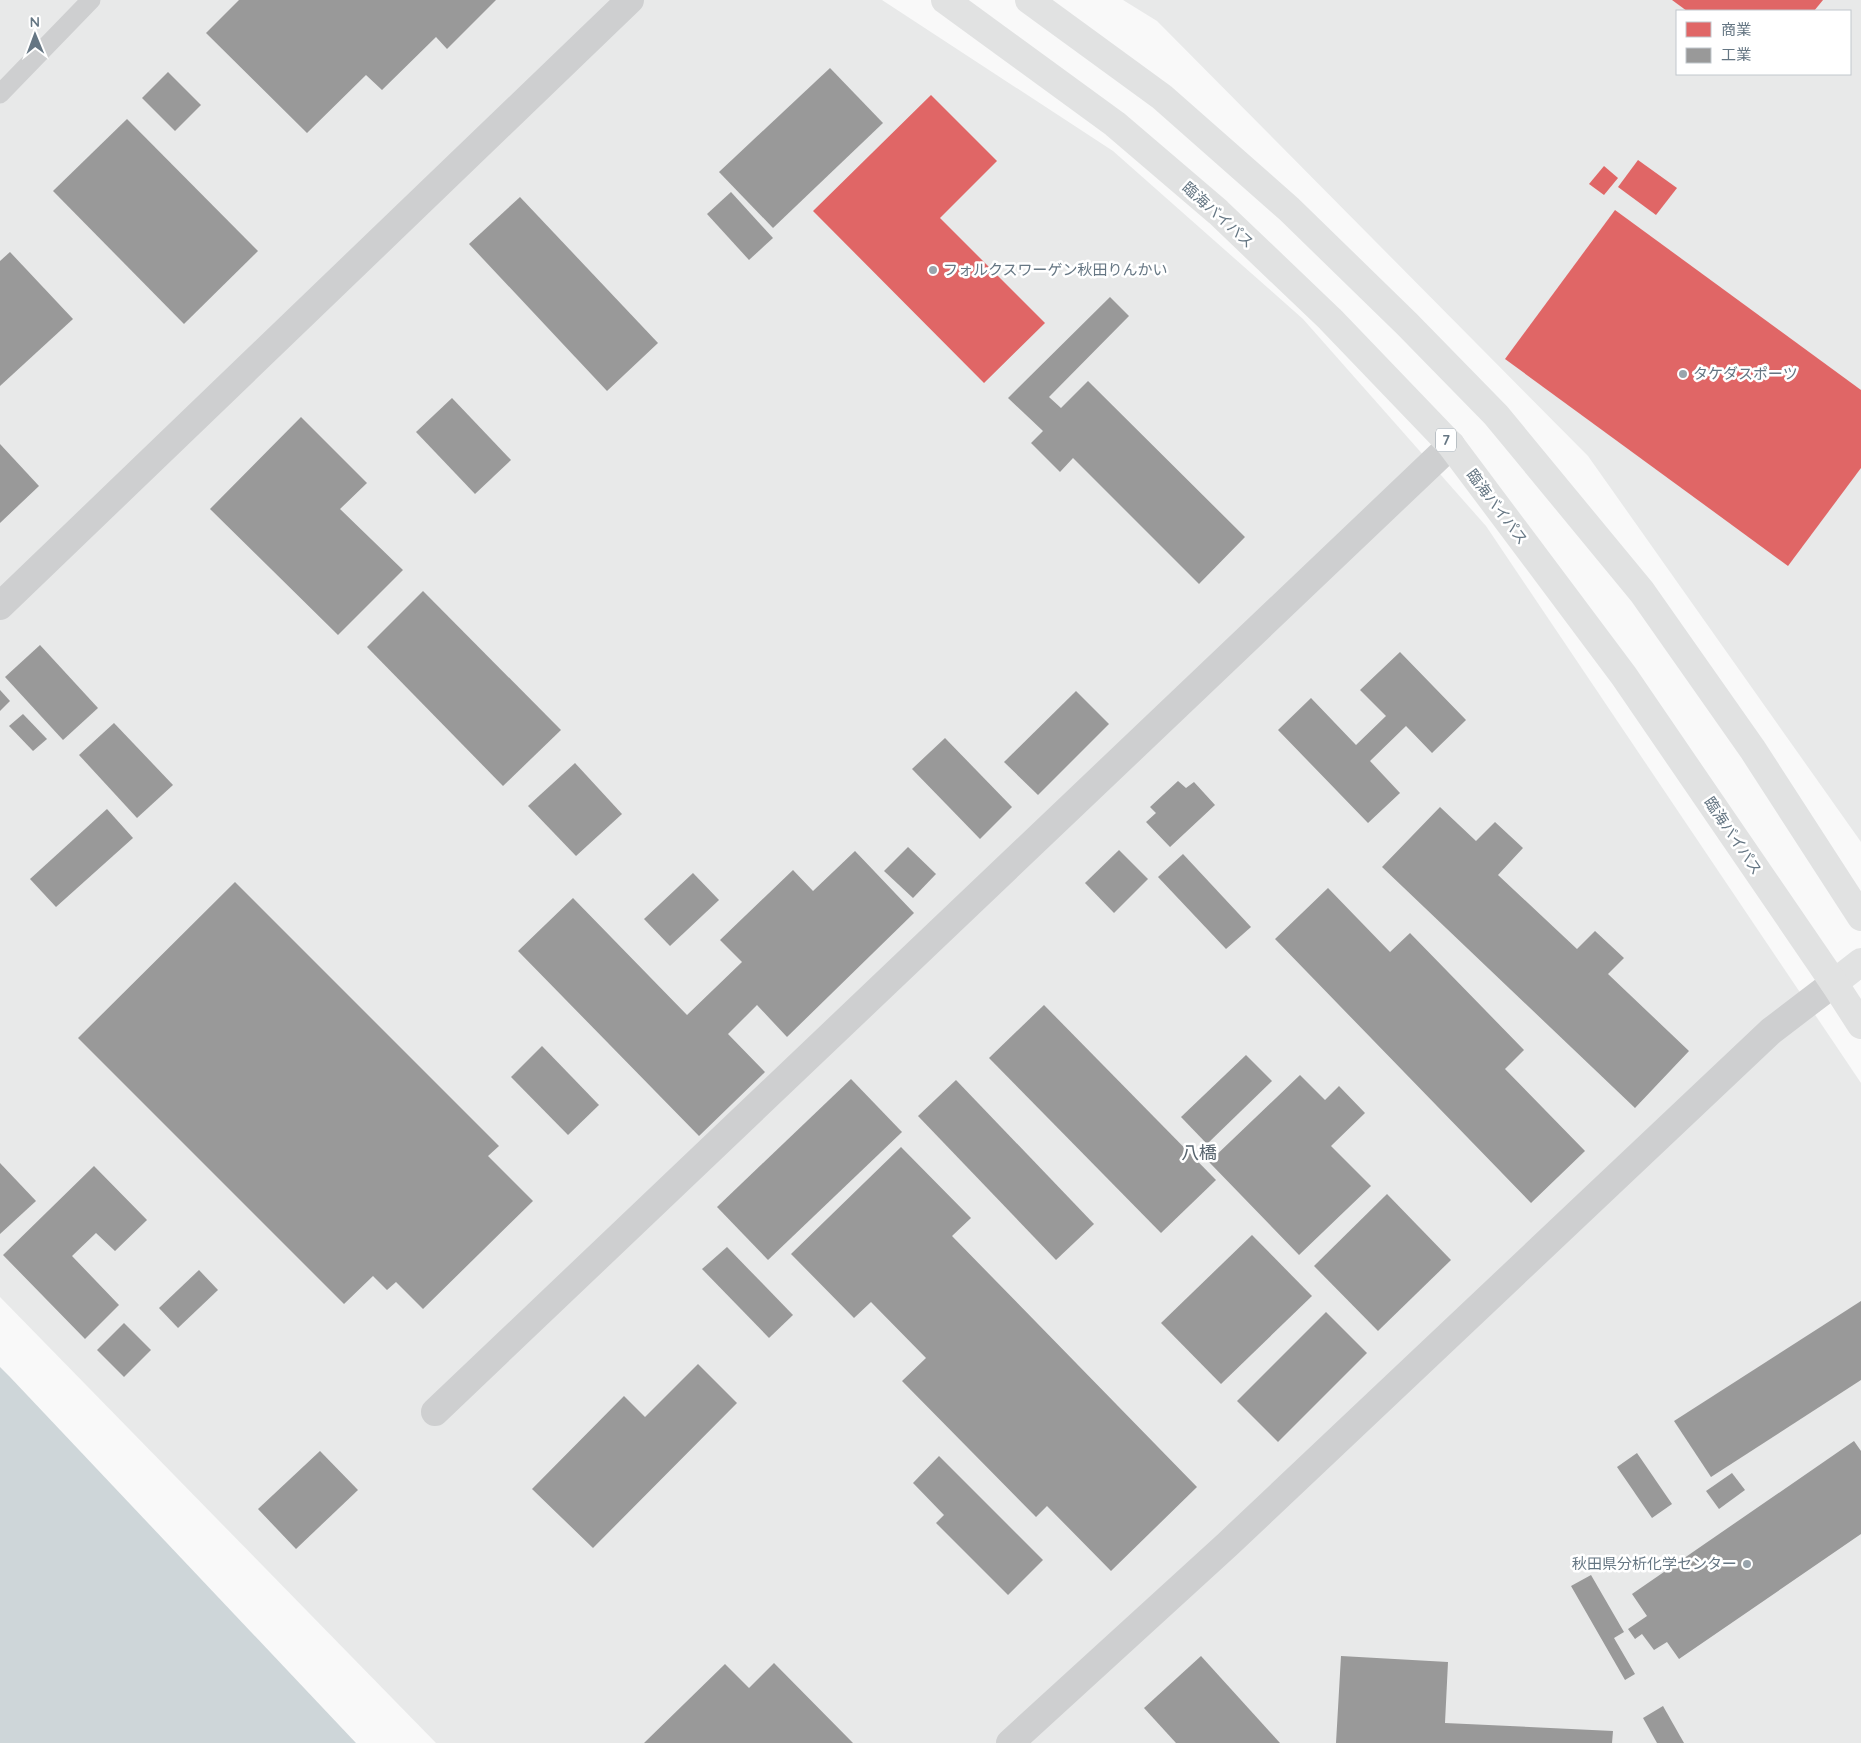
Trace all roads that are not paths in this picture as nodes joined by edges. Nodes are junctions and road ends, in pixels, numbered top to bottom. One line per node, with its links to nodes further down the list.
1 (91, 0): 5 (lane)
2 (630, 0): 7 (street)
3 (945, 0): 6 (main road, 臨海バイパス / 7)
4 (1029, 0): 8 (main road)
5 (0, 94)
6 (1451, 445): 10 (main road, 臨海バイパス / 7); 12 (street)
7 (0, 606)
8 (1861, 917)
9 (1861, 962): 10 (main road)
10 (1834, 983): 11 (main road, 臨海バイパス / 7); 13 (street)
11 (1861, 1025)
12 (435, 1412)
13 (1010, 1743)

